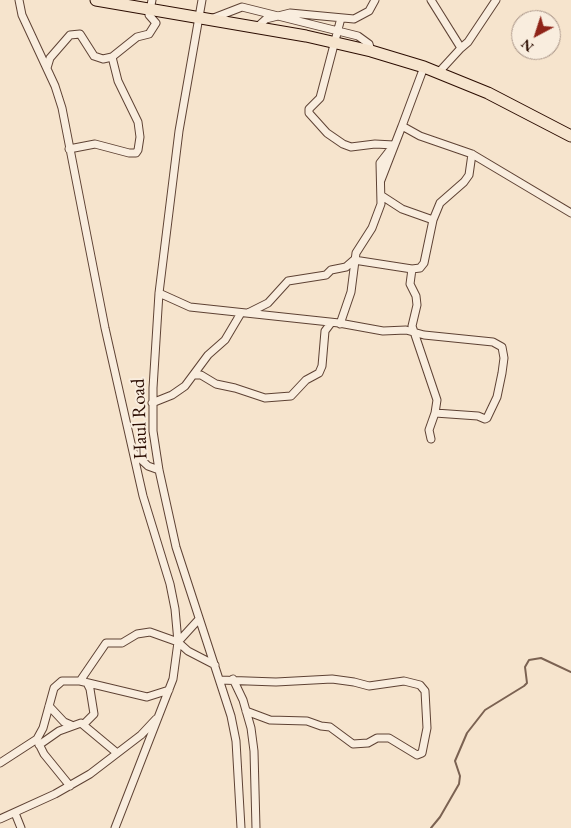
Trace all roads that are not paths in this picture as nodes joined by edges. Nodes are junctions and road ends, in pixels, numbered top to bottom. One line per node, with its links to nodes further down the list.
1 (19, 0): 13 (street)
2 (96, 0): 7 (main road)
3 (202, 0): 9 (street, Haul Road)
4 (375, 0): 10 (street)
5 (432, 0): 14 (street)
6 (496, 0): 14 (street)
7 (151, 5): 9 (main road); 16 (street)
8 (279, 15): 9 (street); 10 (street); 11 (street); 12 (street)
9 (199, 18): 11 (main road); 30 (street, Haul Road)
10 (341, 18): 12 (street)
11 (256, 28): 12 (main road)
12 (336, 37): 17 (main road); 22 (street)
13 (37, 47): 15 (street); 18 (street)
14 (461, 48): 19 (street)
15 (54, 53): 16 (street); 18 (street)
16 (112, 57): 23 (street)
17 (424, 67): 19 (main road); 20 (street)
18 (47, 68): 23 (street)
19 (439, 72): 21 (main road)
20 (402, 126): 22 (street); 24 (street)
21 (571, 136)
22 (394, 145): 25 (street)
23 (69, 149): 39 (street)
24 (472, 154): 26 (street); 27 (street)
25 (382, 196): 27 (street); 28 (street)
26 (571, 213)
27 (433, 220): 29 (street)
28 (354, 260): 29 (street); 31 (street); 33 (street)
29 (412, 269): 34 (street)
30 (159, 293): 31 (street); 36 (street, Haul Road)
31 (244, 313): 32 (street); 35 (street)
32 (331, 323): 33 (street); 35 (street)
33 (340, 324): 34 (street)
34 (415, 332): 37 (street); 37 (street)
35 (194, 375): 36 (street)
36 (152, 403): 40 (street, Haul Road)
37 (435, 413): 38 (street)
38 (431, 439)
39 (134, 453): 40 (street); 42 (street)
40 (159, 470): 41 (street, Haul Road)
41 (199, 619): 42 (street); 43 (street, Haul Road)
42 (178, 642): 43 (street); 46 (street); 47 (street)
43 (215, 665): 45 (street, Haul Road)
44 (232, 679): 45 (street); 49 (street); 49 (street)
45 (220, 680): 61 (street, Haul Road)
46 (84, 682): 47 (street); 48 (street); 51 (street)
47 (169, 690): 50 (street)
48 (49, 706): 52 (street); 53 (street)
49 (246, 711): 62 (street)
50 (158, 718): 54 (street); 60 (street)
51 (84, 724): 52 (street); 54 (street)
52 (71, 725): 53 (street)
53 (38, 742): 55 (street); 56 (street)
54 (117, 753): 56 (street)
55 (0, 763)
56 (70, 786): 57 (street)
57 (14, 814): 58 (street); 59 (street)
58 (0, 819)
59 (21, 828)
60 (115, 828)
61 (241, 828)
62 (256, 828)

